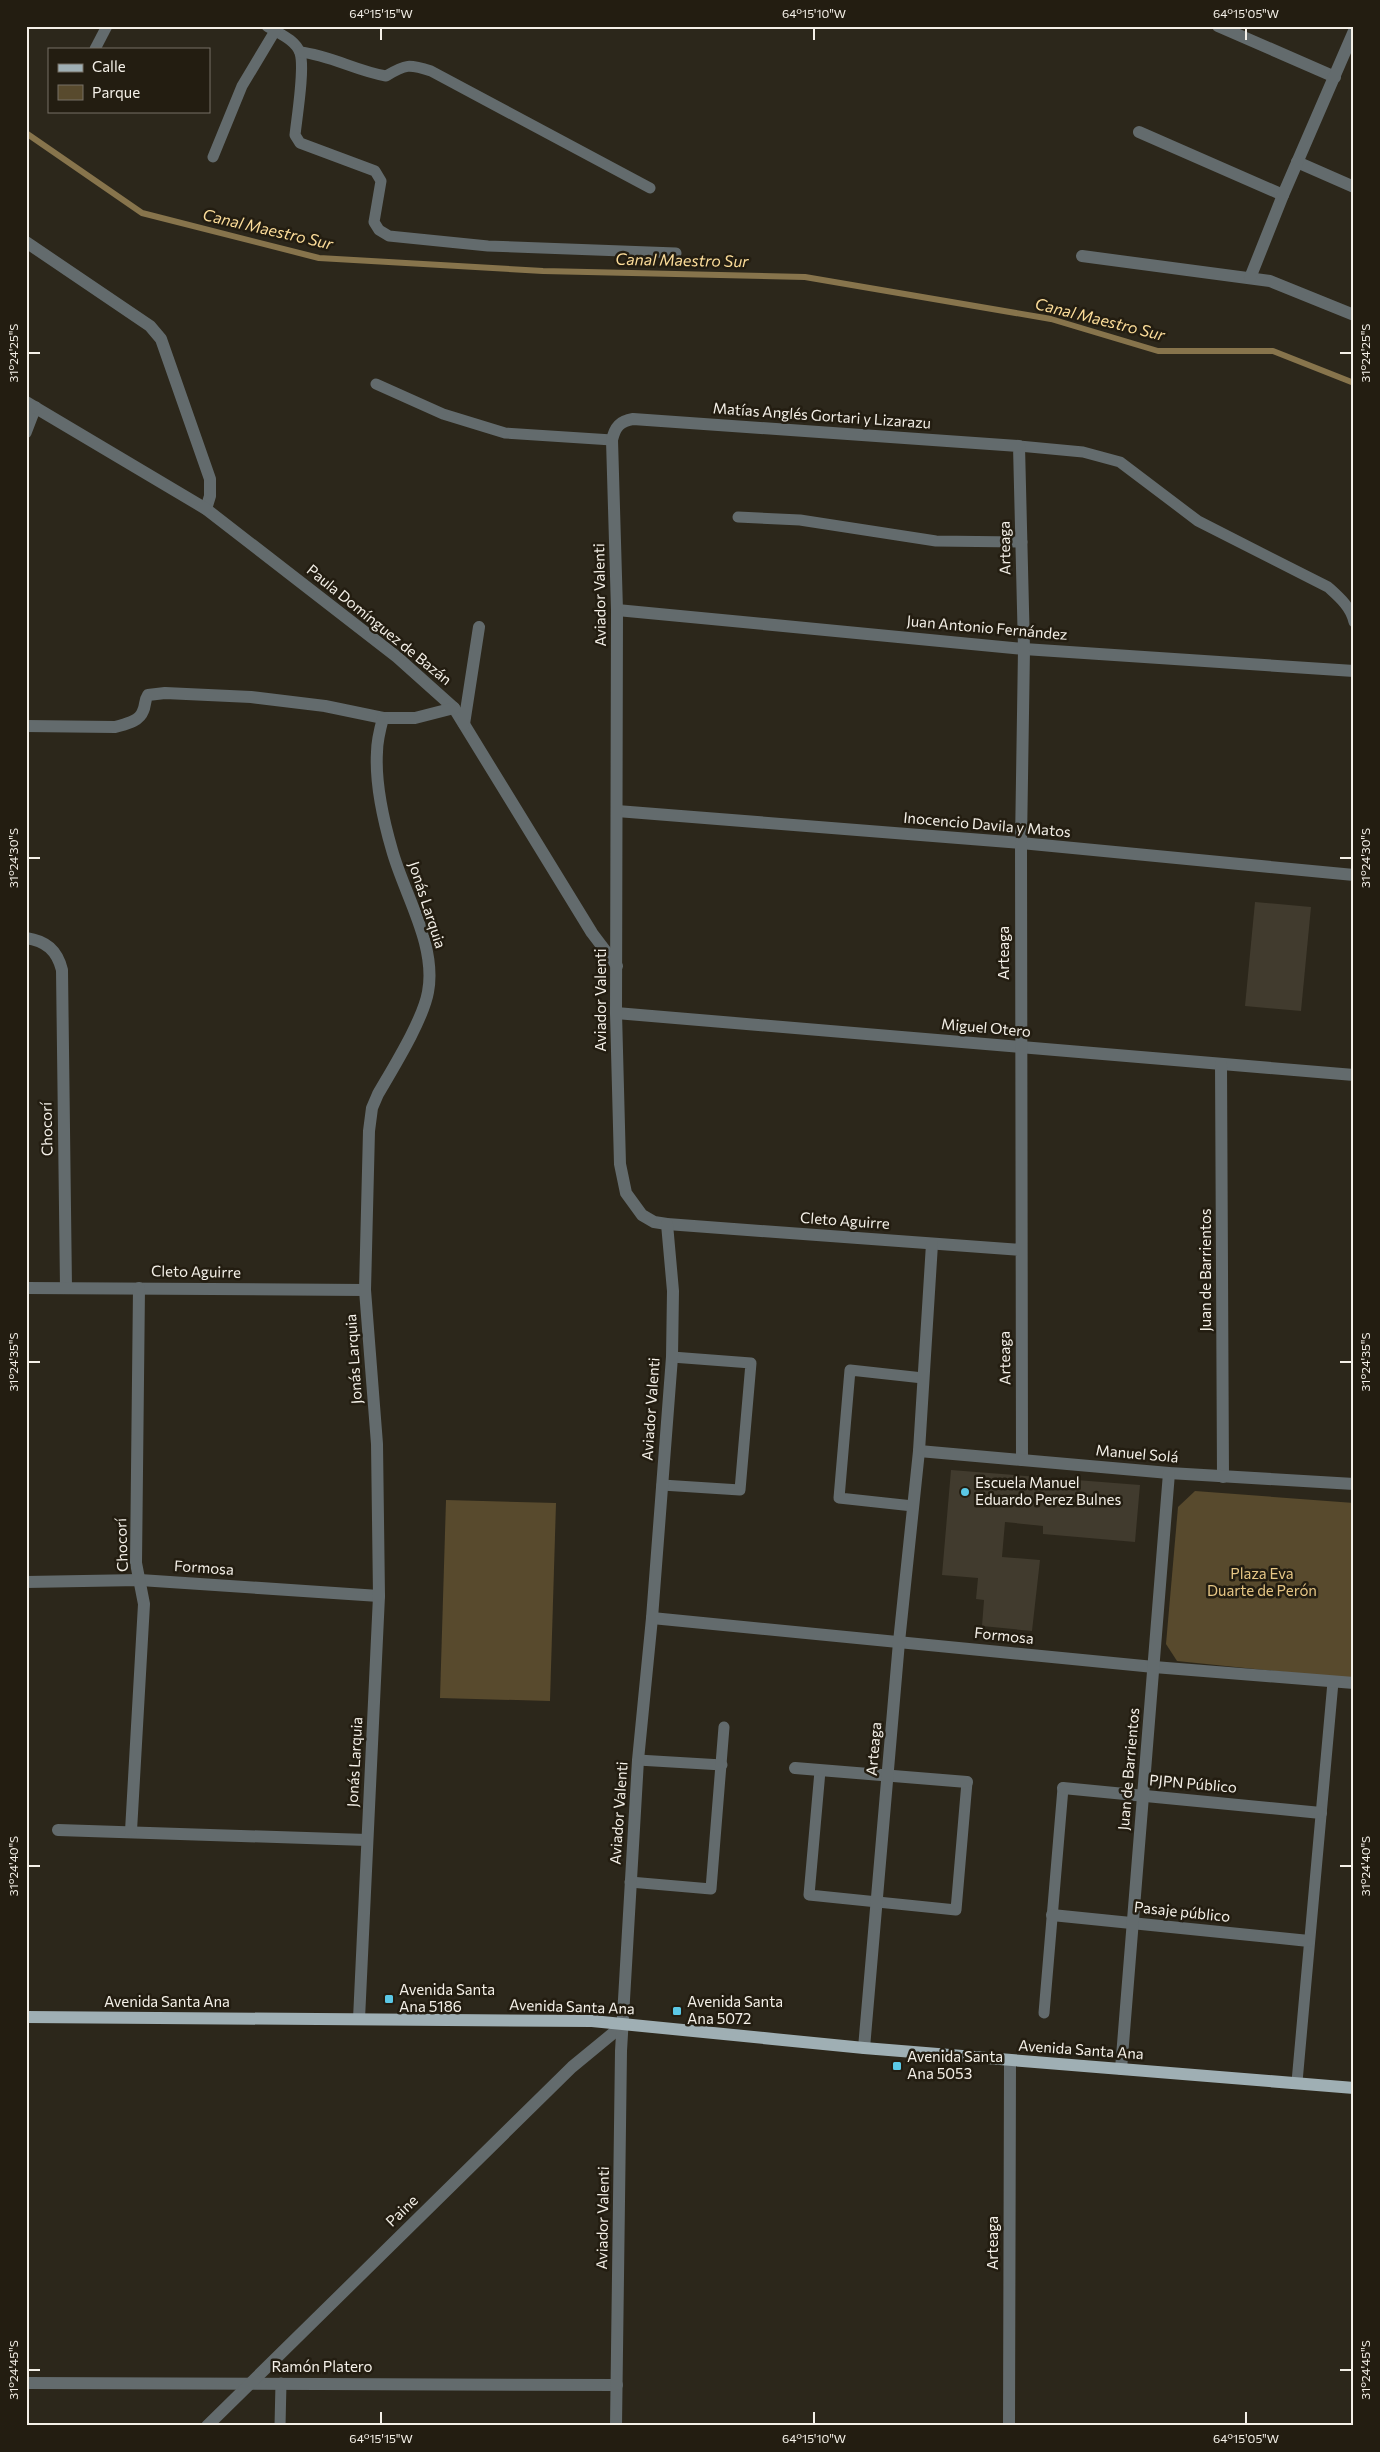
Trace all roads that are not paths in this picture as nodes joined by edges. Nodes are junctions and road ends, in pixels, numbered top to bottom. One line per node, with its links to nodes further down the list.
1 (107, 26): 5 (lane)
2 (1218, 26): 7 (street)
3 (271, 29): 6 (lane); 9 (lane)
4 (1354, 32): 7 (street)
5 (96, 48)
6 (300, 52): 12 (lane); 15 (lane)
7 (1335, 77): 10 (street)
8 (1139, 132): 13 (street)
9 (213, 157)
10 (1297, 162): 11 (street); 13 (street)
11 (1354, 187)
12 (650, 188)
13 (1283, 195): 17 (street)
14 (26, 242): 25 (street)
15 (676, 253)
16 (1082, 256): 17 (street)
17 (1250, 278): 18 (street)
18 (1354, 315)
19 (376, 384): 23 (lane)
20 (31, 404): 22 (lane); 25 (street, Paula Domínguez de Bazán)
21 (622, 421): 23 (street, Aviador Valenti); 24 (street, Matías Anglés Gortari y Lizarazu)
22 (26, 432)
23 (612, 440): 28 (street, Aviador Valenti)
24 (1019, 446): 27 (street, Arteaga); 29 (lane)
25 (206, 509): 33 (street, Paula Domínguez de Bazán)
26 (738, 517): 27 (lane)
27 (1022, 542): 31 (street, Arteaga)
28 (617, 610): 31 (street, Juan Antonio Fernández); 37 (street, Aviador Valenti)
29 (1354, 622)
30 (479, 627): 35 (street)
31 (1024, 649): 32 (street, Juan Antonio Fernández); 38 (street, Arteaga)
32 (1354, 671)
33 (454, 708): 34 (street); 35 (street, Paula Domínguez de Bazán)
34 (382, 718): 36 (street); 52 (street, Jonás Larquia)
35 (464, 724): 41 (street, Paula Domínguez de Bazán)
36 (26, 726)
37 (617, 811): 38 (street, Inocencio Davila y Matos); 41 (street, Aviador Valenti)
38 (1021, 843): 39 (street, Inocencio Davila y Matos); 43 (street, Arteaga)
39 (1354, 875)
40 (26, 938): 50 (street, Chocorí)
41 (617, 966): 42 (street, Aviador Valenti)
42 (616, 1013): 43 (street, Miguel Otero); 46 (street, Aviador Valenti)
43 (1021, 1047): 44 (street, Miguel Otero); 48 (street, Arteaga)
44 (1221, 1064): 45 (street, Miguel Otero); 58 (street, Juan de Barrientos)
45 (1354, 1075)
46 (667, 1224): 47 (street, Cleto Aguirre); 53 (street, Aviador Valenti)
47 (932, 1244): 48 (street, Cleto Aguirre); 54 (street, Arteaga)
48 (1020, 1250): 56 (street, Arteaga)
49 (26, 1288): 50 (street, Cleto Aguirre)
50 (66, 1288): 51 (street, Cleto Aguirre)
51 (139, 1288): 52 (street, Cleto Aguirre); 62 (street, Chocorí)
52 (365, 1290): 64 (street, Jonás Larquia)
53 (672, 1357): 59 (street, Aviador Valenti); 59 (lane)
54 (923, 1378): 55 (street, Arteaga); 61 (lane)
55 (919, 1452): 56 (street, Manuel Solá); 61 (street, Arteaga)
56 (1022, 1460): 57 (street, Manuel Solá)
57 (1169, 1473): 58 (street, Manuel Solá); 67 (street, Juan de Barrientos)
58 (1223, 1476): 60 (street, Manuel Solá)
59 (662, 1484): 65 (street, Aviador Valenti)
60 (1354, 1484)
61 (912, 1506): 66 (street, Arteaga)
62 (140, 1580): 63 (street, Formosa); 64 (street, Formosa); 81 (street, Chocorí)
63 (26, 1582)
64 (379, 1596): 82 (street, Jonás Larquia)
65 (652, 1618): 66 (street, Formosa); 71 (street, Aviador Valenti)
66 (900, 1642): 67 (street, Formosa); 75 (street, Arteaga)
67 (1154, 1667): 68 (street, Formosa); 78 (street, Juan de Barrientos)
68 (1333, 1682): 69 (street, Formosa); 79 (lane)
69 (1354, 1683)
70 (724, 1727): 72 (lane)
71 (638, 1760): 72 (lane); 83 (street, Aviador Valenti)
72 (722, 1765): 83 (lane)
73 (794, 1768): 74 (street)
74 (820, 1771): 75 (street); 84 (lane)
75 (888, 1776): 76 (street); 84 (street, Arteaga)
76 (967, 1782): 84 (lane)
77 (1063, 1788): 78 (street, PJPN Público); 85 (lane)
78 (1143, 1796): 79 (street, PJPN Público); 86 (street, Juan de Barrientos)
79 (1321, 1813): 87 (lane)
80 (58, 1830): 81 (street)
81 (131, 1830): 82 (street)
82 (367, 1840): 90 (street, Jonás Larquia)
83 (630, 1882): 91 (street, Aviador Valenti)
84 (877, 1903): 92 (street, Arteaga)
85 (1052, 1916): 86 (street, Pasaje público); 88 (lane)
86 (1133, 1923): 87 (street, Pasaje público); 94 (street, Juan de Barrientos)
87 (1309, 1941): 95 (lane)
88 (1044, 2013)
89 (26, 2017): 90 (main road, Avenida Santa Ana)
90 (359, 2019): 91 (main road, Avenida Santa Ana)
91 (623, 2025): 92 (main road, Avenida Santa Ana); 99 (street, Paine); 100 (street, Aviador Valenti)
92 (864, 2048): 93 (main road, Avenida Santa Ana)
93 (1010, 2061): 94 (main road, Avenida Santa Ana); 104 (street, Arteaga)
94 (1120, 2069): 95 (main road, Avenida Santa Ana)
95 (1297, 2082): 96 (main road, Avenida Santa Ana)
96 (1354, 2088)
97 (281, 2383): 99 (street, Ramón Platero); 100 (street, Ramón Platero); 102 (lane)
98 (26, 2384): 99 (street, Ramón Platero)
99 (249, 2384): 101 (street, Paine)
100 (617, 2385): 103 (street, Aviador Valenti)
101 (207, 2426)
102 (280, 2426)
103 (616, 2426)
104 (1009, 2426)

